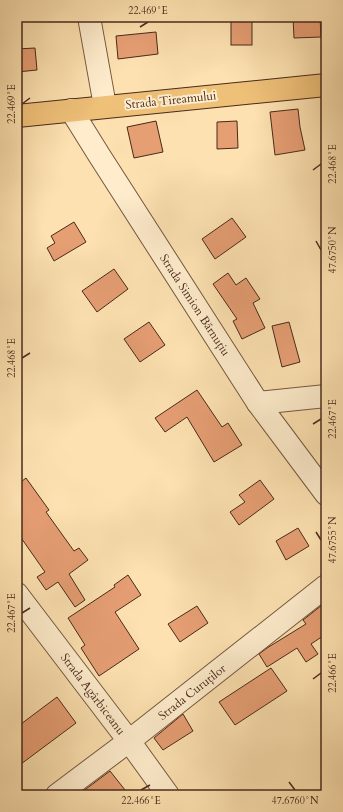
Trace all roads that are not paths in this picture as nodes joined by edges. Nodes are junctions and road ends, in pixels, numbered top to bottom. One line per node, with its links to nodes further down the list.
1 (89, 17): 3 (street)
2 (326, 84): 3 (main road, Strada Tireamului)
3 (105, 106): 4 (main road, Strada Tireamului)
4 (72, 110): 5 (main road, Strada Tireamului); 7 (street, Strada Simion Bărnuțiu)
5 (17, 116)
6 (326, 396): 7 (street)
7 (258, 403): 8 (street, Strada Simion Bărnuțiu)
8 (326, 494)
9 (326, 586): 11 (street, Strada Curuților)
10 (17, 594): 11 (street, Strada Agârbiceanu)
11 (129, 741): 12 (street, Strada Curuților); 13 (street, Strada Agârbiceanu)
12 (57, 795)
13 (168, 795)

